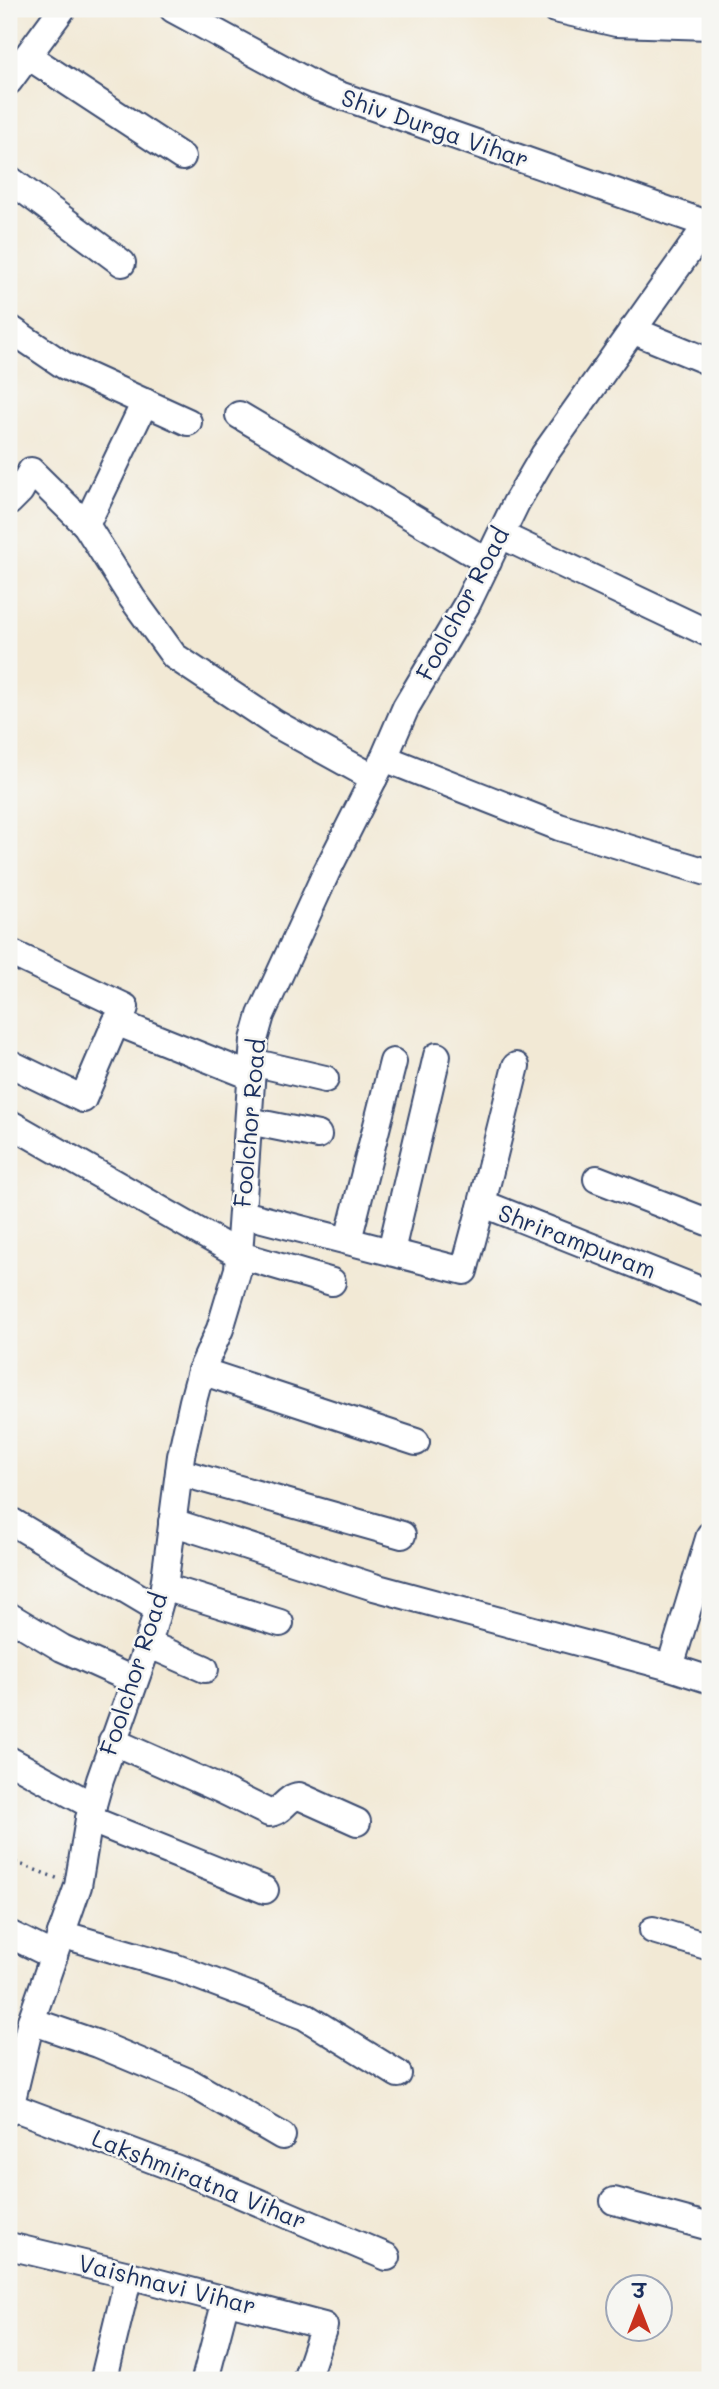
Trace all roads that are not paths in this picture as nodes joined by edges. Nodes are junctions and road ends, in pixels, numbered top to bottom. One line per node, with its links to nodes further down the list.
1 (62, 9): 5 (street)
2 (173, 9): 9 (street, Shiv Durga Vihar)
3 (555, 9): 4 (street)
4 (710, 26)
5 (28, 55): 6 (street); 7 (street)
6 (9, 81)
7 (182, 157)
8 (9, 179): 10 (street)
9 (709, 222): 12 (street, Foolchor Road)
10 (122, 263)
11 (9, 328): 14 (street)
12 (632, 330): 13 (street); 19 (street, Foolchor Road)
13 (710, 362)
14 (145, 402): 16 (street); 18 (street)
15 (239, 415): 20 (street)
16 (188, 422)
17 (9, 502): 18 (street)
18 (86, 525): 22 (street)
19 (501, 535): 20 (street, Foolchor Road); 21 (street)
20 (488, 562): 22 (street, Foolchor Road)
21 (710, 634)
22 (379, 768): 23 (street); 30 (street, Foolchor Road)
23 (710, 873)
24 (9, 952): 25 (street)
25 (120, 1024): 28 (street); 30 (street)
26 (437, 1056): 40 (street)
27 (393, 1062): 39 (street)
28 (9, 1063)
29 (516, 1066): 36 (street)
30 (251, 1069): 31 (street); 32 (street, Foolchor Road)
31 (325, 1079)
32 (249, 1113): 34 (street); 37 (street, Foolchor Road)
33 (9, 1124): 41 (street)
34 (318, 1126)
35 (597, 1179): 38 (street)
36 (480, 1211): 40 (street, Shrirampuram); 43 (street, Shrirampuram)
37 (243, 1214): 39 (street, Shrirampuram); 41 (street, Foolchor Road)
38 (710, 1223)
39 (348, 1240): 40 (street, Shrirampuram)
40 (391, 1251)
41 (240, 1255): 42 (street); 44 (street, Foolchor Road)
42 (332, 1282)
43 (710, 1294)
44 (201, 1371): 45 (street); 46 (street, Foolchor Road)
45 (416, 1442)
46 (179, 1472): 48 (street, Foolchor Road); 49 (street)
47 (9, 1520): 52 (street)
48 (172, 1522): 52 (street, Foolchor Road); 56 (street)
49 (402, 1535)
50 (710, 1535): 51 (street)
51 (706, 1562): 56 (street)
52 (161, 1597): 54 (street); 55 (street, Foolchor Road)
53 (9, 1616): 58 (street)
54 (280, 1623)
55 (148, 1644): 57 (street); 58 (street, Foolchor Road)
56 (670, 1667): 59 (street)
57 (205, 1669)
58 (134, 1680): 60 (street, Foolchor Road)
59 (710, 1680)
60 (113, 1741): 62 (street, Foolchor Road); 63 (street)
61 (9, 1760): 62 (street)
62 (91, 1812): 64 (street); 67 (street, Foolchor Road)
63 (357, 1822)
64 (265, 1890)
65 (653, 1930): 68 (street)
66 (9, 1934): 67 (street)
67 (57, 1945): 69 (street, Foolchor Road); 70 (street)
68 (710, 1947)
69 (31, 2021): 71 (street, Foolchor Road); 74 (street)
70 (398, 2074)
71 (12, 2079): 72 (street, Foolchor Road)
72 (9, 2106): 73 (street, Foolchor Road); 78 (street, Lakshmiratna Vihar)
73 (9, 2112)
74 (282, 2136)
75 (614, 2201): 76 (street)
76 (710, 2227)
77 (9, 2246): 79 (street, Vaishnavi Vihar)
78 (387, 2258)
79 (129, 2275): 80 (street, Vaishnavi Vihar); 81 (street)
80 (226, 2300): 82 (street); 83 (street, Vaishnavi Vihar)
81 (105, 2374)
82 (205, 2380)
83 (306, 2380)

